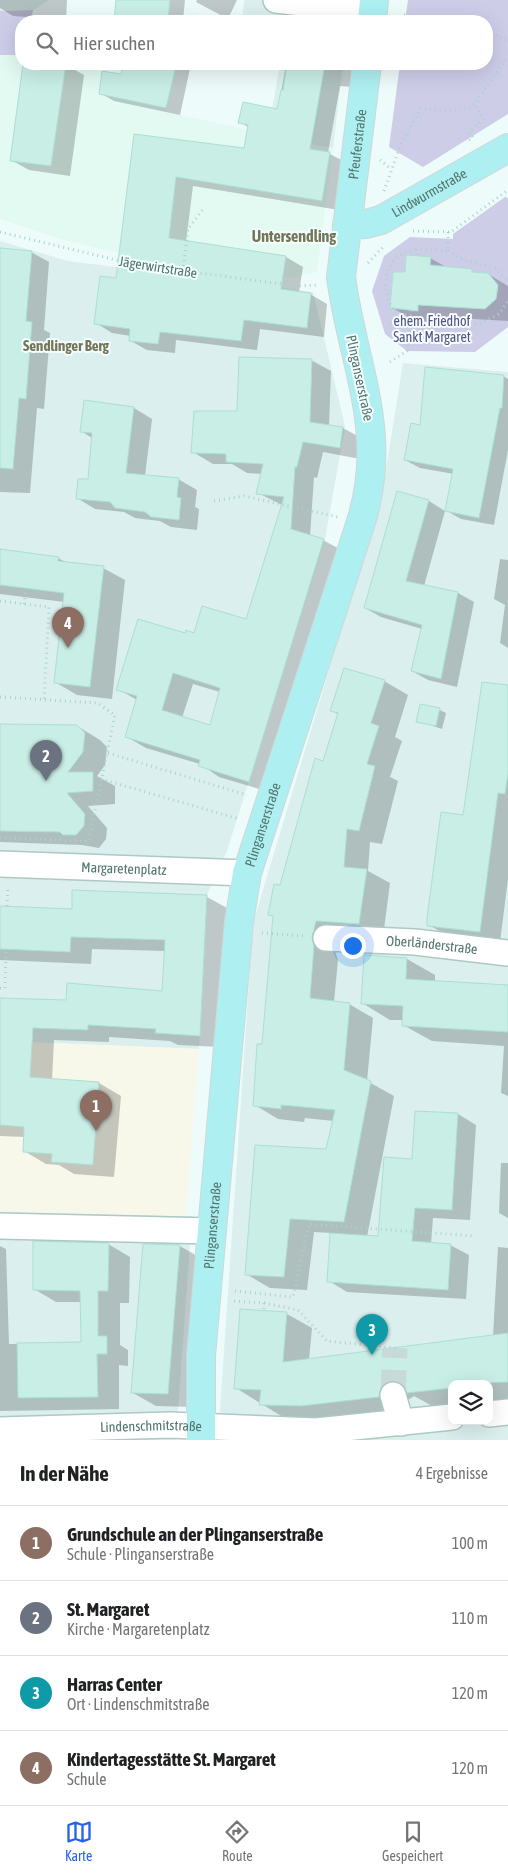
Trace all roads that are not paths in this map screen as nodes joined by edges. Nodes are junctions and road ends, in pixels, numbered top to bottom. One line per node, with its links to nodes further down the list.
1 (276, 0): 2 (street)
2 (373, 11)
3 (366, 70): 5 (main road, Pfeuferstraße)
4 (508, 148): 5 (main road, Lindwurmstraße)
5 (347, 225): 7 (main road, Plinganserstraße)
6 (0, 864): 7 (street, Margaretenplatz)
7 (247, 873): 11 (main road, Plinganserstraße)
8 (326, 938): 9 (street, Oberländerstraße)
9 (508, 953)
10 (0, 1226): 11 (street)
11 (212, 1231): 18 (main road, Plinganserstraße)
12 (393, 1395): 16 (street)
13 (508, 1412): 14 (street)
14 (493, 1414)
15 (448, 1417): 16 (street, Lindenschmitstraße)
16 (401, 1423): 18 (street, Lindenschmitstraße)
17 (0, 1430): 18 (street, Lindenschmitstraße)
18 (200, 1434)

